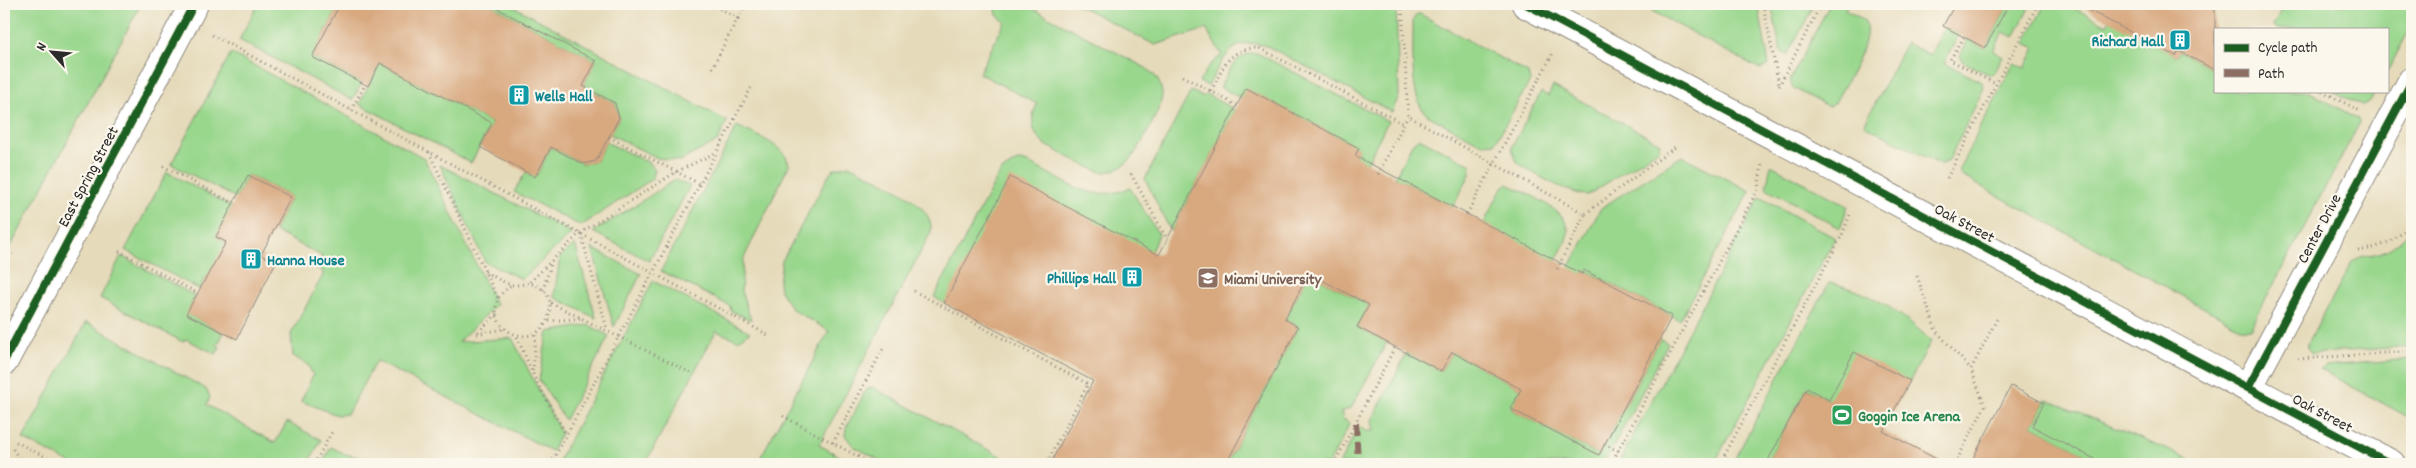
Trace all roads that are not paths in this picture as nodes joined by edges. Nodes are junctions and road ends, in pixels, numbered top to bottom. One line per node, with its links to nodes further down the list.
1 (194, 4): 4 (street, East Spring Street)
2 (1526, 4): 5 (street, Oak Street)
3 (2412, 81): 5 (street, Center Drive)
4 (4, 361)
5 (2248, 388): 6 (street, Oak Street)
6 (2391, 464)

